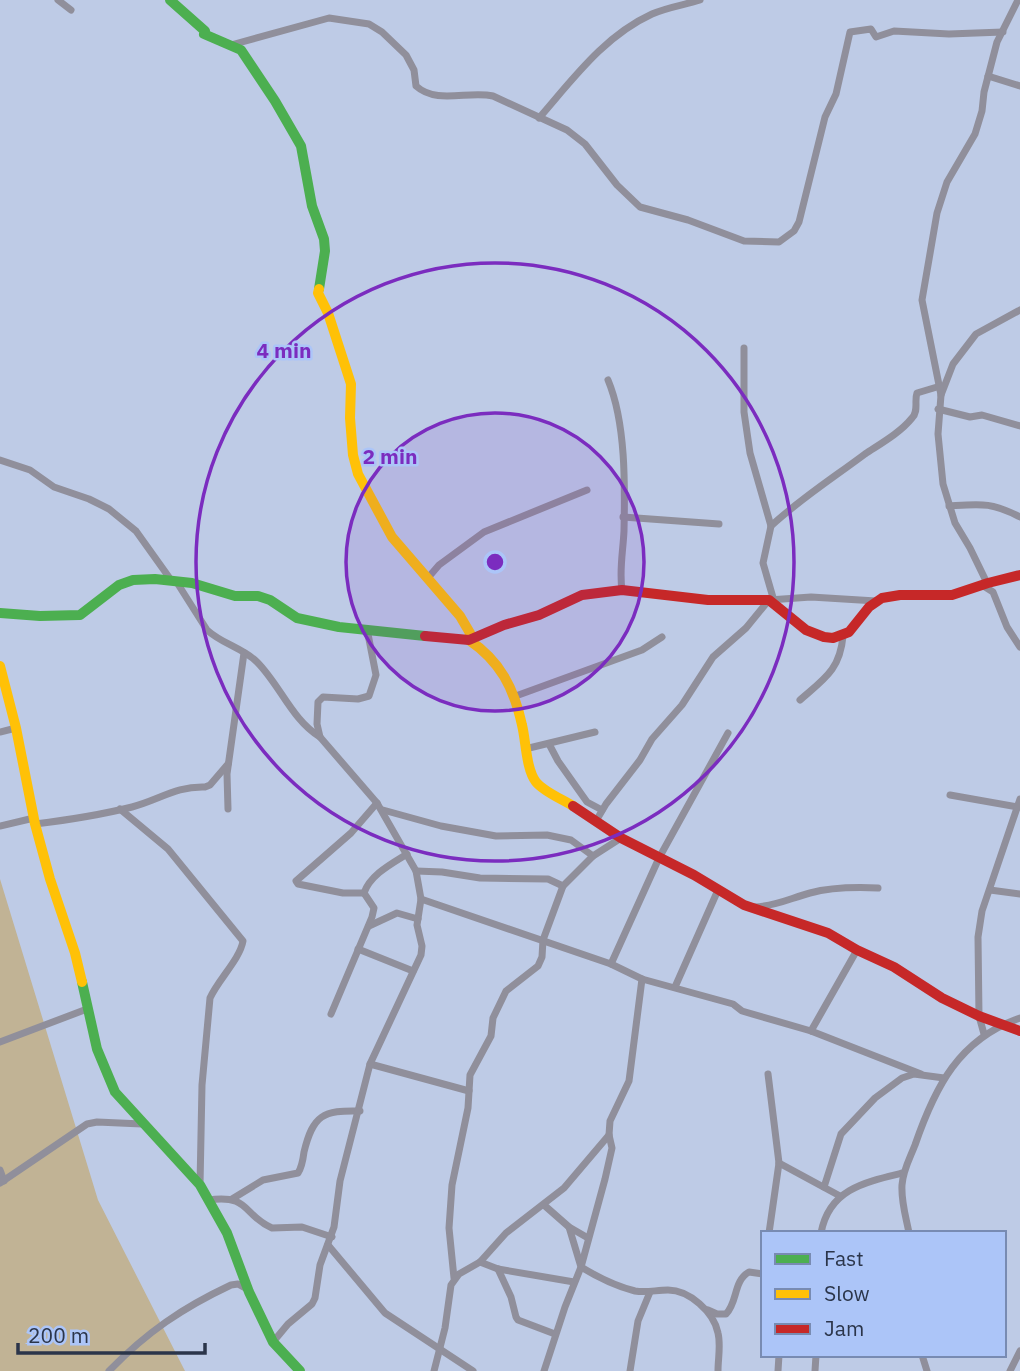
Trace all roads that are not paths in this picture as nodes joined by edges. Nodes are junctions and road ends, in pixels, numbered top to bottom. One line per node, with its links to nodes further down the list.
1 (58, 0): 5 (street)
2 (170, 0): 7 (street)
3 (700, 0): 10 (street)
4 (1018, 6): 6 (street)
5 (71, 10)
6 (1003, 32): 8 (street); 10 (street)
7 (231, 45): 10 (street); 25 (street)
8 (988, 75): 9 (street); 14 (street)
9 (1020, 86)
10 (539, 118)
11 (1020, 310): 14 (street)
12 (744, 348): 23 (street)
13 (608, 380): 20 (street)
14 (939, 391): 15 (street); 23 (street)
15 (938, 409): 16 (street); 19 (street)
16 (1020, 426)
17 (0, 460): 26 (street)
18 (587, 490): 25 (street)
19 (949, 506): 21 (street); 27 (street)
20 (624, 517): 22 (street); 28 (street)
21 (1020, 517)
22 (719, 524)
23 (771, 526): 29 (street)
24 (1020, 575): 27 (street)
25 (426, 579): 35 (street)
26 (174, 580): 31 (street); 32 (street); 37 (street)
27 (988, 586): 30 (street); 36 (street)
28 (622, 590): 29 (street); 35 (street)
29 (771, 600): 30 (street); 33 (street); 55 (street)
30 (876, 601): 33 (street)
31 (0, 613)
32 (367, 629): 35 (street); 45 (street)
33 (843, 636): 40 (street)
34 (662, 637): 39 (street)
35 (469, 640): 39 (street)
36 (1020, 646)
37 (244, 653): 45 (street); 48 (street)
38 (0, 666): 41 (street)
39 (513, 697): 47 (street)
40 (800, 700)
41 (16, 728): 42 (street); 56 (street)
42 (0, 732)
43 (595, 732): 46 (street)
44 (728, 733): 62 (street)
45 (320, 737): 50 (street)
46 (550, 744): 47 (street); 55 (street)
47 (526, 749): 57 (street)
48 (228, 764): 52 (street); 53 (street)
49 (950, 794): 51 (street)
50 (377, 803): 54 (street); 68 (street)
51 (1019, 804): 67 (street)
52 (120, 809): 56 (street); 102 (street)
53 (229, 809)
54 (383, 810): 60 (street); 61 (street)
55 (603, 810): 57 (street)
56 (34, 821): 58 (street); 81 (street)
57 (596, 821): 59 (street)
58 (0, 826)
59 (621, 838): 61 (street); 62 (street)
60 (407, 854): 63 (street); 68 (street)
61 (593, 856): 64 (street)
62 (659, 858): 66 (street); 77 (street)
63 (416, 871): 64 (street); 70 (street)
64 (563, 886): 74 (street)
65 (878, 888): 71 (street)
66 (718, 890): 71 (street); 80 (street)
67 (990, 890): 69 (street); 83 (street)
68 (364, 893): 73 (street)
69 (1020, 894)
70 (421, 899): 72 (street); 74 (street)
71 (753, 907): 76 (street)
72 (418, 919): 73 (street); 78 (street)
73 (369, 926): 75 (street)
74 (543, 940): 77 (street); 94 (street)
75 (358, 949): 78 (street); 82 (street)
76 (857, 950): 83 (street); 86 (street)
77 (611, 964): 79 (street)
78 (413, 971): 90 (street)
79 (642, 979): 80 (street); 97 (street)
80 (675, 987): 86 (street)
81 (88, 1009): 89 (street); 96 (street)
82 (331, 1014)
83 (979, 1016): 85 (street); 88 (street)
84 (1020, 1018): 85 (street)
85 (1000, 1025): 87 (street); 88 (street)
86 (811, 1031): 92 (street)
87 (1020, 1031)
88 (984, 1034): 93 (street)
89 (0, 1042)
90 (370, 1064): 94 (street); 95 (street)
91 (768, 1074): 98 (street)
92 (920, 1074): 93 (street); 103 (street)
93 (944, 1078): 100 (street)
94 (468, 1091): 118 (street)
95 (360, 1111): 105 (street); 113 (street)
96 (142, 1124): 101 (street); 102 (street)
97 (609, 1135): 107 (street); 112 (street)
98 (779, 1163): 103 (street); 109 (street)
99 (0, 1170): 101 (street)
100 (904, 1173): 104 (street); 111 (street)
101 (2, 1182)
102 (200, 1185): 106 (street)
103 (824, 1186): 104 (street)
104 (839, 1196): 110 (street)
105 (232, 1199): 106 (street); 113 (street)
106 (208, 1200): 120 (street)
107 (544, 1205): 108 (street); 114 (street)
108 (569, 1227): 112 (street); 115 (street)
109 (769, 1231)
110 (822, 1231)
111 (909, 1231)
112 (588, 1238): 115 (street)
113 (330, 1241): 124 (street); 125 (street)
114 (480, 1262): 116 (street); 118 (street)
115 (581, 1267): 119 (street); 121 (street)
116 (498, 1269): 119 (street); 123 (street)
117 (761, 1273): 122 (street)
118 (454, 1278): 125 (street)
119 (574, 1282): 123 (street)
120 (249, 1292): 124 (street); 127 (street)
121 (650, 1292): 122 (street); 132 (street)
122 (707, 1310): 133 (street)
123 (555, 1334): 131 (street)
124 (274, 1342): 128 (street)
125 (440, 1349): 129 (street); 130 (street)
126 (1020, 1351): 134 (street)
127 (109, 1371)
128 (300, 1371)
129 (434, 1371)
130 (472, 1371)
131 (544, 1371)
132 (630, 1371)
133 (718, 1371)
134 (1010, 1371)

